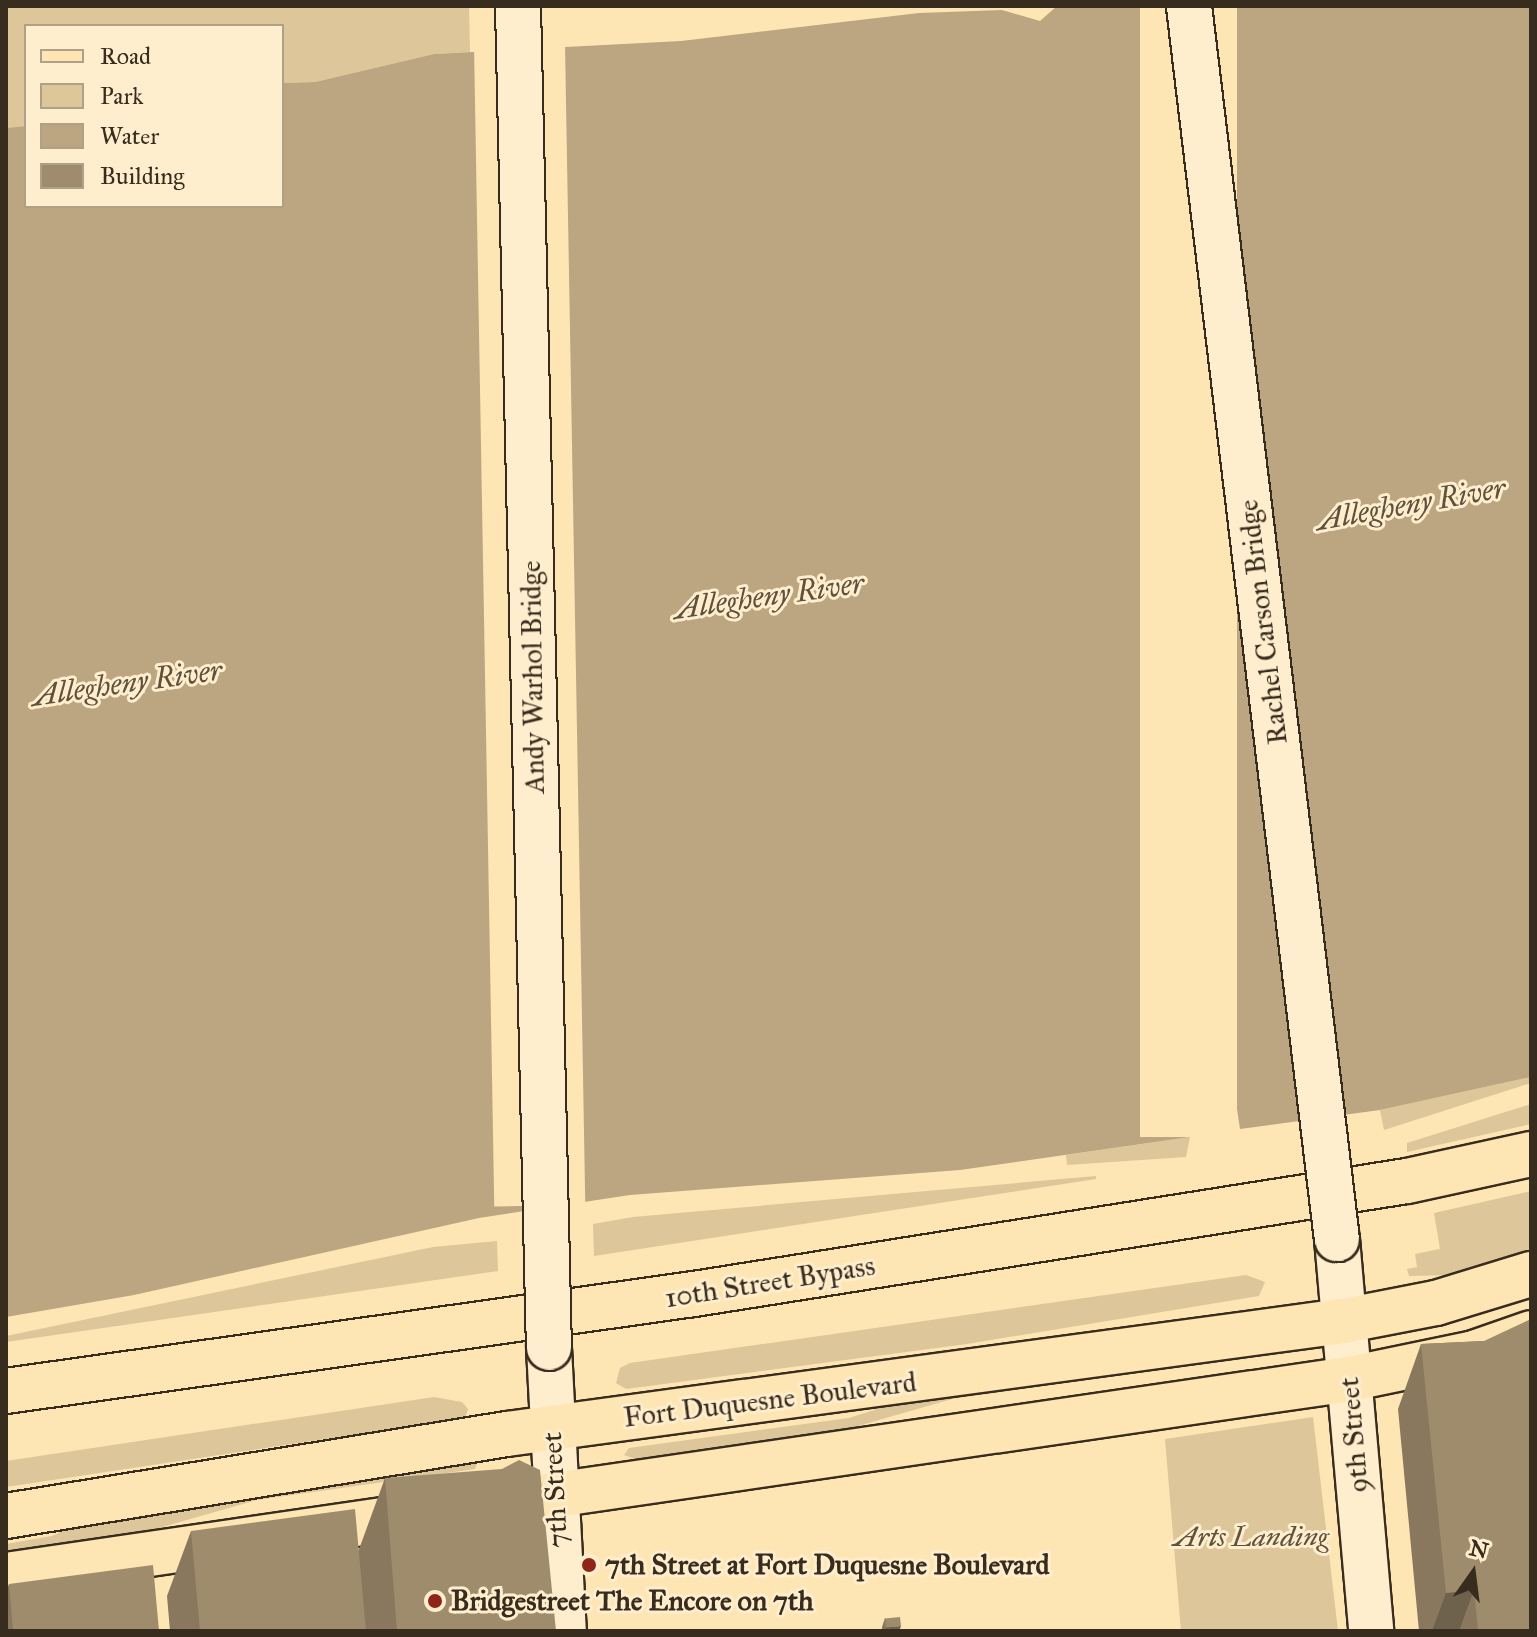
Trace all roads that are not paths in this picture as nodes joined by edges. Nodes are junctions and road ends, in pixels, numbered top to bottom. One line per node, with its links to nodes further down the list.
1 (518, 6): 8 (street, Andy Warhol Bridge, bridge)
2 (1189, 6): 4 (street, Rachel Carson Bridge, bridge)
3 (1531, 1154): 10 (main road, 10th Street Bypass)
4 (1337, 1239): 6 (street, 9th Street)
5 (1531, 1274): 6 (main road, Fort Duquesne Boulevard)
6 (1343, 1321): 9 (street, 9th Street); 11 (main road, Fort Duquesne Boulevard)
7 (1531, 1333): 9 (main road, Fort Duquesne Boulevard)
8 (549, 1348): 11 (street, 7th Street)
9 (1349, 1379): 12 (main road, Fort Duquesne Boulevard); 16 (street, 9th Street)
10 (6, 1391)
11 (552, 1428): 12 (street, 7th Street); 13 (main road, Fort Duquesne Boulevard)
12 (555, 1492): 14 (main road, Fort Duquesne Boulevard); 15 (street, 7th Street)
13 (6, 1516)
14 (6, 1575)
15 (564, 1631)
16 (1371, 1631)

